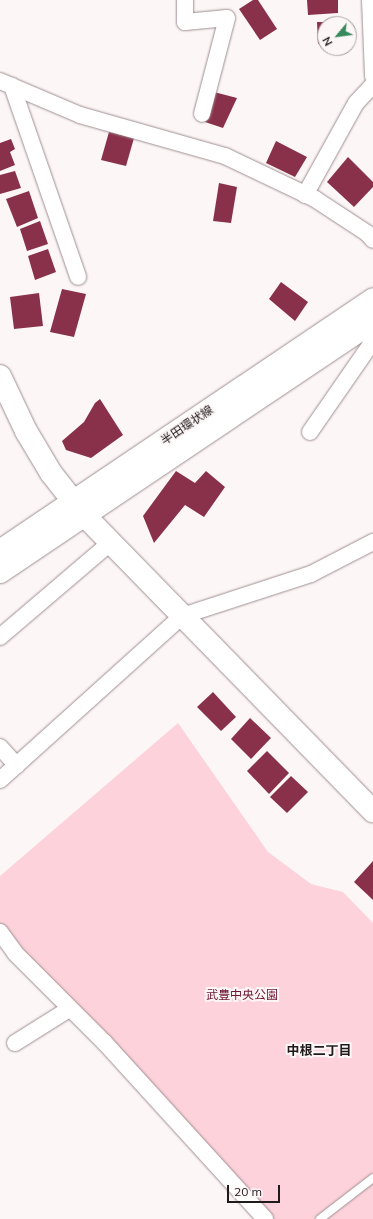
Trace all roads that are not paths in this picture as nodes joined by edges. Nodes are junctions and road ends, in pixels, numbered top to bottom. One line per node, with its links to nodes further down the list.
1 (185, 0): 6 (street)
2 (370, 0): 3 (street)
3 (373, 76)
4 (6, 84): 7 (street); 9 (street)
5 (373, 85): 7 (street)
6 (202, 114)
7 (305, 195): 8 (street)
8 (371, 233)
9 (78, 277)
10 (373, 299): 14 (main road, 半田環状線)
11 (371, 322): 13 (street); 14 (main road, 半田環状線)
12 (0, 376): 14 (main road)
13 (310, 432)
14 (79, 509): 16 (main road); 17 (main road, 半田環状線); 18 (main road, 半田環状線)
15 (373, 542): 19 (street)
16 (110, 543): 19 (main road); 20 (street)
17 (0, 551)
18 (0, 572)
19 (182, 616): 22 (street); 24 (main road)
20 (0, 637)
21 (0, 747): 22 (street)
22 (17, 766): 23 (street)
23 (0, 780)
24 (373, 812)
25 (3, 942): 26 (street)
26 (69, 1009): 27 (street); 29 (street)
27 (15, 1043)
28 (373, 1178): 30 (lane)
29 (265, 1219)
30 (320, 1219)

